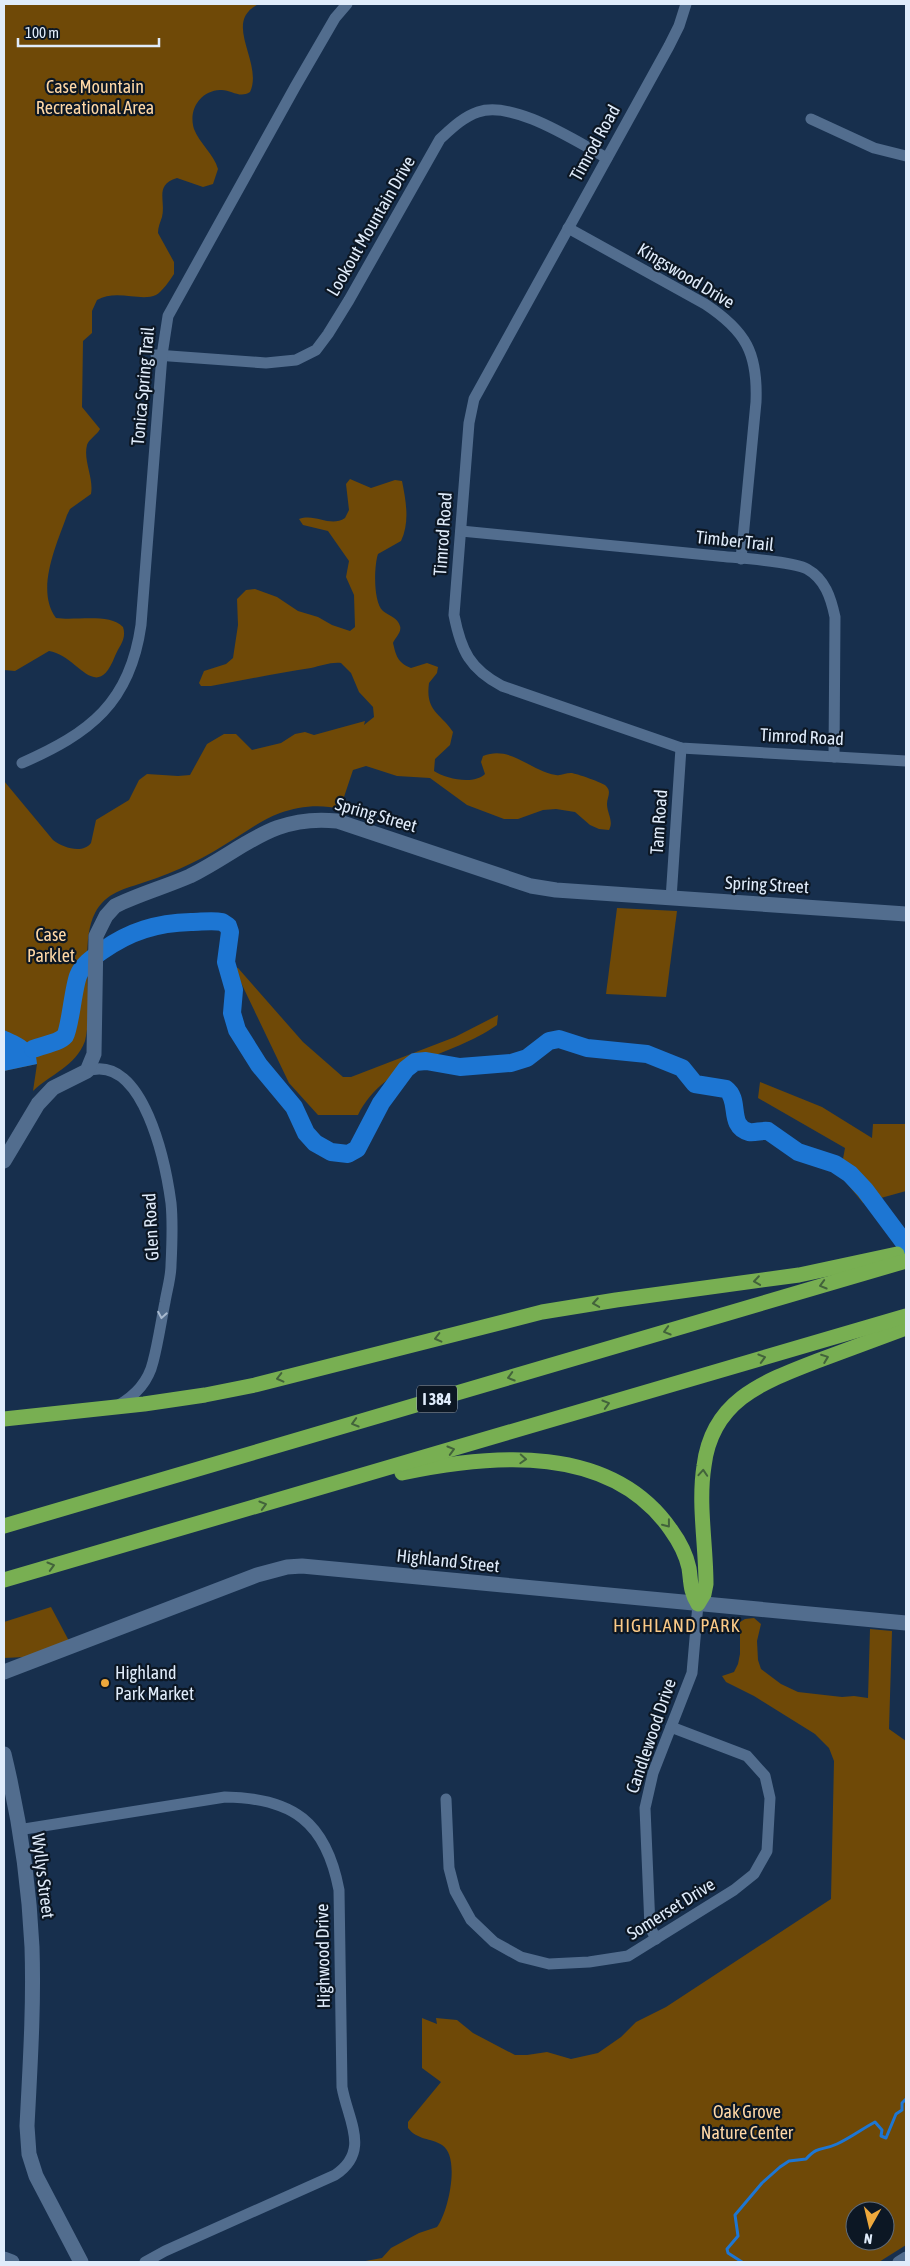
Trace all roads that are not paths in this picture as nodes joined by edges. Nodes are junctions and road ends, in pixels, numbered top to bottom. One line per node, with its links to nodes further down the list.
1 (347, 4): 7 (street, Tonica Spring Trail)
2 (686, 4): 5 (street, Timrod Road)
3 (811, 119): 4 (street)
4 (906, 156)
5 (607, 158): 6 (street, Timrod Road); 7 (street, Lookout Mountain Drive)
6 (568, 228): 8 (street, Timrod Road); 9 (street, Kingswood Drive)
7 (159, 355): 13 (street, Tonica Spring Trail)
8 (461, 531): 9 (street, Timber Trail); 10 (street, Timrod Road)
9 (741, 559): 11 (street, Timber Trail)
10 (681, 748): 11 (street, Timrod Road); 14 (street, Tam Road)
11 (834, 757): 12 (street, Timrod Road)
12 (906, 761)
13 (22, 763)
14 (671, 899): 15 (street, Spring Street); 16 (street, Spring Street)
15 (906, 914)
16 (87, 1071): 17 (street); 23 (street, Glen Road, one-way to 23)
17 (4, 1160)
18 (906, 1253): 20 (highway)
19 (906, 1261): 20 (highway, I 384)
20 (863, 1267): 23 (highway, one-way to 23); 26 (highway, I 384, one-way to 26)
21 (906, 1316): 25 (highway, one-way to 21)
22 (906, 1328): 28 (highway, one-way to 22)
23 (115, 1407): 24 (highway)
24 (4, 1420)
25 (337, 1483): 27 (highway, one-way to 25); 28 (highway, one-way to 28)
26 (4, 1526)
27 (4, 1580)
28 (698, 1604): 29 (street, Highland Street); 30 (street, Highland Street); 31 (street, Candlewood Drive)
29 (906, 1623)
30 (4, 1672)
31 (671, 1727): 35 (street, Candlewood Drive); 35 (street, Somerset Drive)
32 (4, 1754): 34 (street, Wyllys Street)
33 (446, 1799): 35 (street, Somerset Drive)
34 (18, 1830): 39 (street, Wyllys Street); 40 (street, Highwood Drive)
35 (656, 1939)
36 (906, 2257): 41 (street)
37 (4, 2259): 38 (street)
38 (12, 2262)
39 (81, 2262)
40 (145, 2262)
41 (898, 2262)

